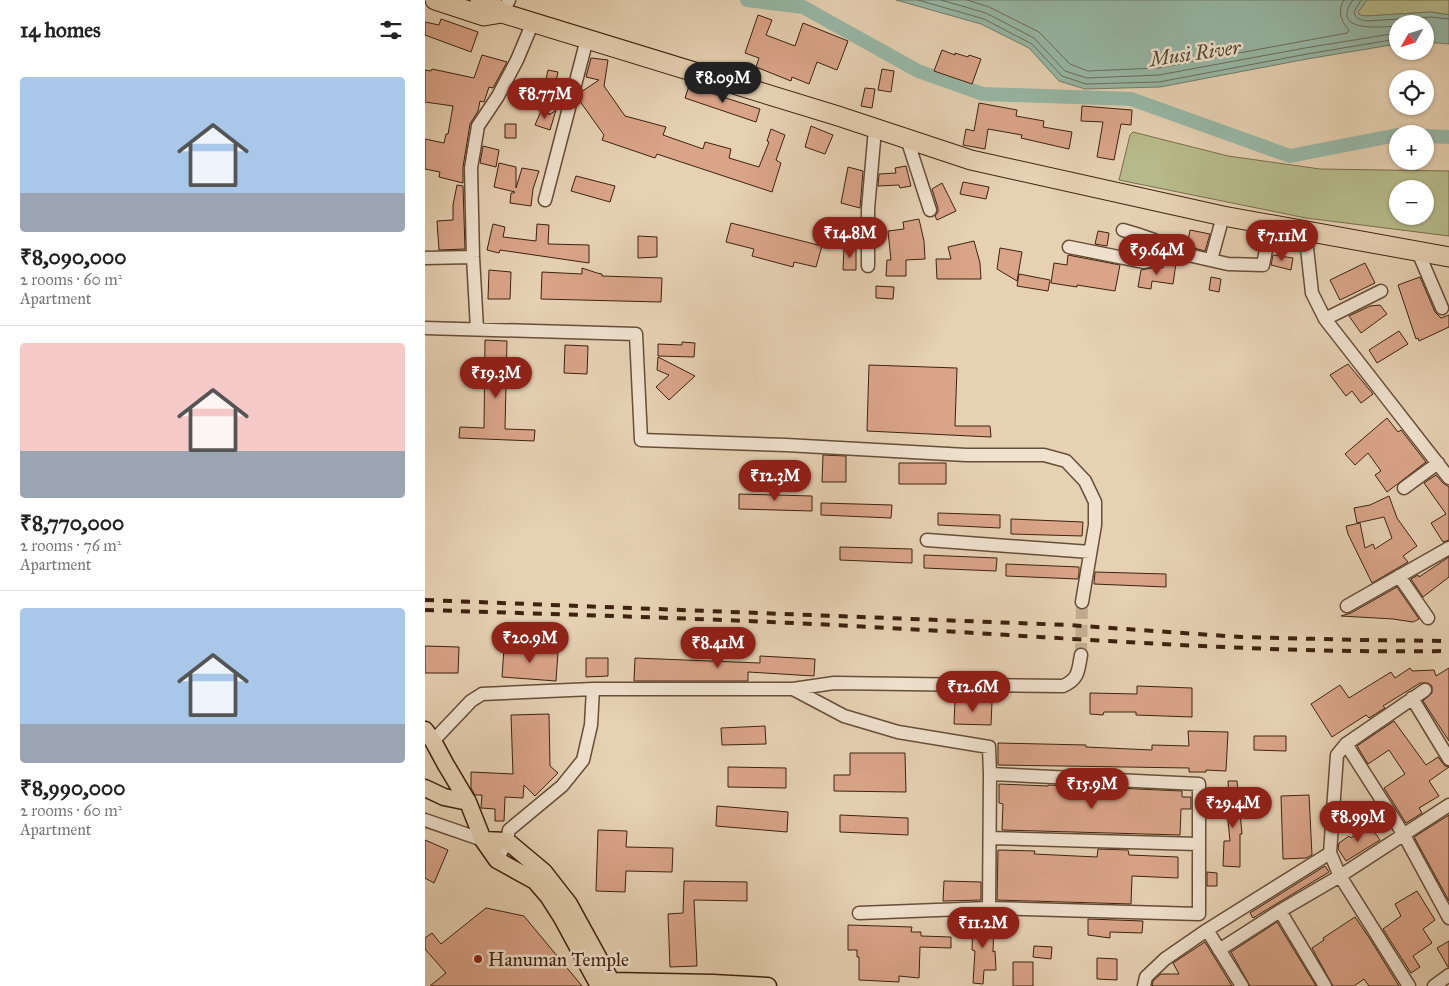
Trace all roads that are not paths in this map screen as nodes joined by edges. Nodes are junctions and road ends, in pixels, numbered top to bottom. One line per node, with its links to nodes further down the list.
1 (435, 0): 3 (highway)
2 (480, 0): 3 (highway)
3 (505, 7): 4 (highway)
4 (533, 22): 5 (highway); 19 (street)
5 (587, 39): 6 (highway); 8 (street)
6 (875, 129): 7 (highway); 21 (street)
7 (907, 139): 9 (street); 10 (highway)
8 (545, 200)
9 (930, 210)
10 (1223, 216): 11 (highway); 20 (street)
11 (1271, 224): 13 (highway); 20 (street)
12 (1123, 230): 16 (street)
13 (1305, 230): 15 (highway); 24 (street)
14 (1069, 247): 16 (street)
15 (1419, 252): 17 (highway); 23 (street)
16 (1179, 253): 20 (street)
17 (1449, 257)
18 (425, 258): 19 (street)
19 (473, 258): 26 (street)
20 (1211, 260)
21 (868, 266)
22 (1381, 291): 24 (street)
23 (1442, 308)
24 (1325, 319): 27 (street)
25 (425, 328): 26 (street)
26 (477, 329): 32 (street)
27 (1438, 463): 28 (street); 29 (street)
28 (1449, 478)
29 (1404, 488)
30 (927, 540): 32 (street)
31 (1449, 548): 33 (street)
32 (1090, 552): 34 (street)
33 (1399, 576): 35 (street); 36 (street)
34 (1082, 602)
35 (1347, 606)
36 (1428, 618)
37 (1081, 655): 39 (street)
38 (593, 689): 39 (street); 42 (street); 53 (street)
39 (793, 689): 45 (street)
40 (1425, 690): 41 (street)
41 (1412, 698): 43 (street); 44 (street)
42 (429, 735): 47 (main road)
43 (1346, 744): 50 (street); 55 (street)
44 (1449, 759)
45 (990, 774): 51 (street); 54 (street)
46 (425, 788): 47 (main road)
47 (468, 802): 52 (main road)
48 (1449, 805): 50 (street)
49 (425, 820): 52 (street)
50 (1403, 835): 57 (street); 61 (street)
51 (990, 838): 54 (street); 58 (street)
52 (483, 840): 53 (main road); 56 (main road)
53 (507, 840): 56 (street); 65 (main road)
54 (1199, 844): 58 (street)
55 (1330, 853): 57 (street); 62 (street)
56 (497, 860): 65 (main road)
57 (1340, 876): 59 (street); 70 (street)
58 (989, 908): 60 (street)
59 (1280, 911): 63 (street); 69 (street)
60 (859, 913)
61 (1449, 918)
62 (1207, 930): 63 (street); 67 (street)
63 (1219, 950): 68 (street)
64 (1449, 975): 71 (street)
65 (606, 984): 66 (main road)
66 (768, 986)
67 (1144, 986)
68 (1242, 986)
69 (1325, 986)
70 (1409, 986)
71 (1434, 986)

